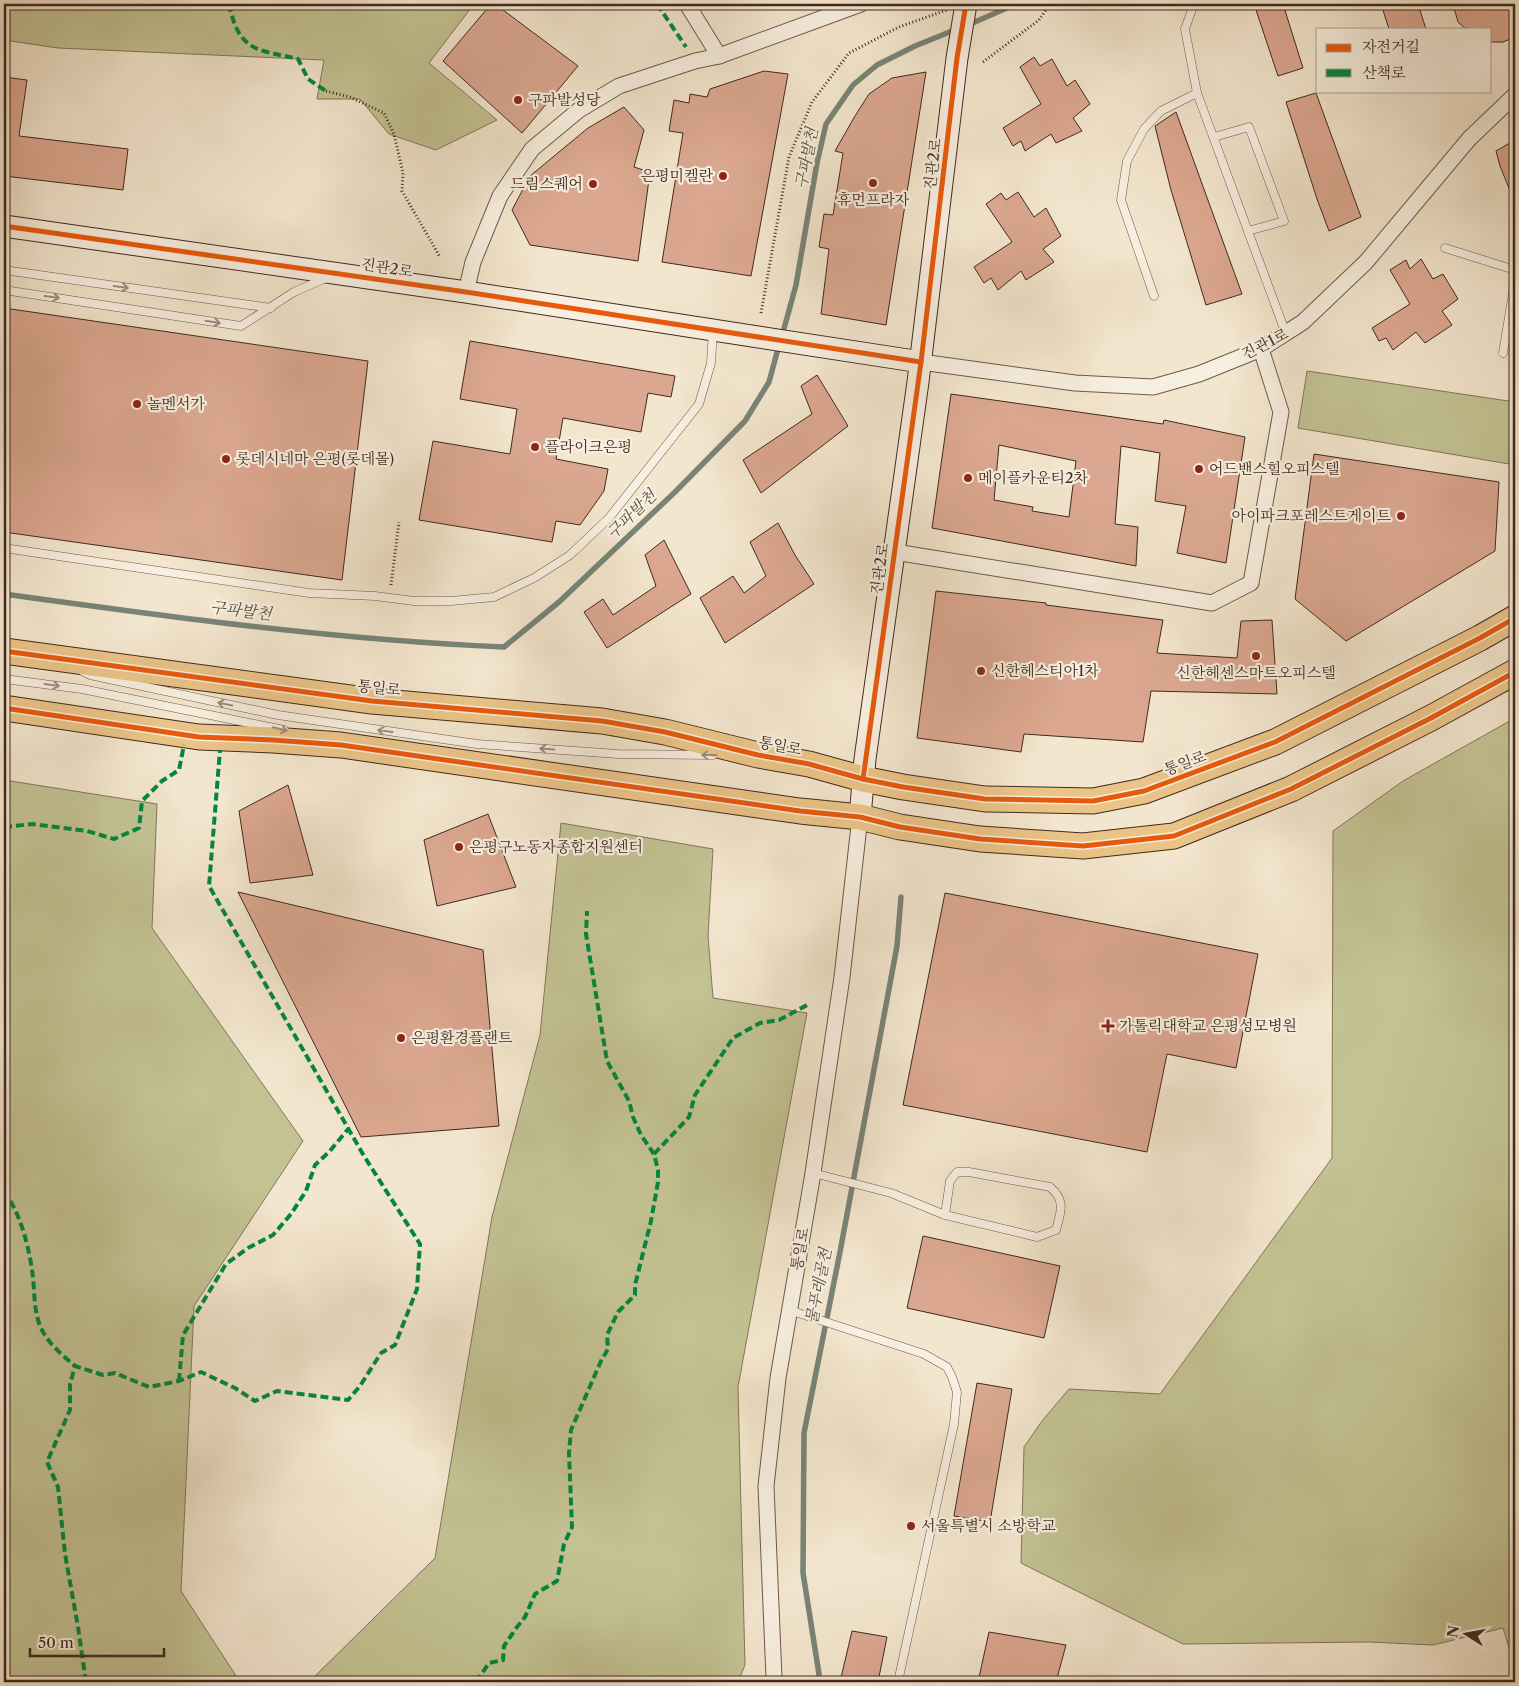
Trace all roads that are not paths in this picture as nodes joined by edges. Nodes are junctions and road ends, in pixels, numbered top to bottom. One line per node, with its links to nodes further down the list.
1 (687, 4): 5 (street)
2 (861, 4): 5 (street)
3 (1194, 4): 6 (lane)
4 (957, 7): 24 (street, 진관2로)
5 (719, 56): 17 (street)
6 (1197, 92): 8 (lane); 18 (lane)
7 (1515, 96): 21 (street, 진관1로)
8 (1214, 137): 10 (lane); 10 (lane)
9 (4, 226): 14 (street, 진관2로)
10 (1248, 231): 21 (lane)
11 (1444, 248): 13 (lane)
12 (4, 270): 19 (lane, one-way to 19)
13 (1515, 270)
14 (336, 273): 17 (street, 진관2로); 19 (lane)
15 (1515, 281): 23 (lane)
16 (4, 290): 19 (lane, one-way to 19)
17 (466, 292): 20 (street, 진관2로)
18 (1154, 296)
19 (271, 308)
20 (713, 329): 24 (street, 진관2로); 25 (lane)
21 (1286, 334): 22 (street, 진관1로)
22 (1261, 350): 24 (street, 진관1로); 26 (street)
23 (1503, 353)
24 (921, 362): 26 (street, 진관2로)
25 (4, 548)
26 (895, 552): 37 (street, 진관2로)
27 (1515, 618): 37 (main road, 통일로)
28 (4, 651): 29 (main road, 통일로)
29 (63, 660): 36 (main road, 통일로); 36 (lane, one-way to 29)
30 (1515, 668): 33 (lane)
31 (1515, 672): 33 (main road)
32 (4, 679): 35 (lane, one-way to 35)
33 (1491, 683): 38 (main road)
34 (4, 708): 35 (main road)
35 (341, 745): 38 (main road)
36 (758, 755): 37 (main road, 통일로)
37 (863, 779): 38 (street, 진관2로)
38 (860, 817): 39 (street, 통일로)
39 (814, 1173): 40 (lane); 41 (street, 통일로)
40 (945, 1215): 40 (lane)
41 (789, 1310): 42 (street, 통일로); 43 (lane)
42 (772, 1682)
43 (898, 1682)

